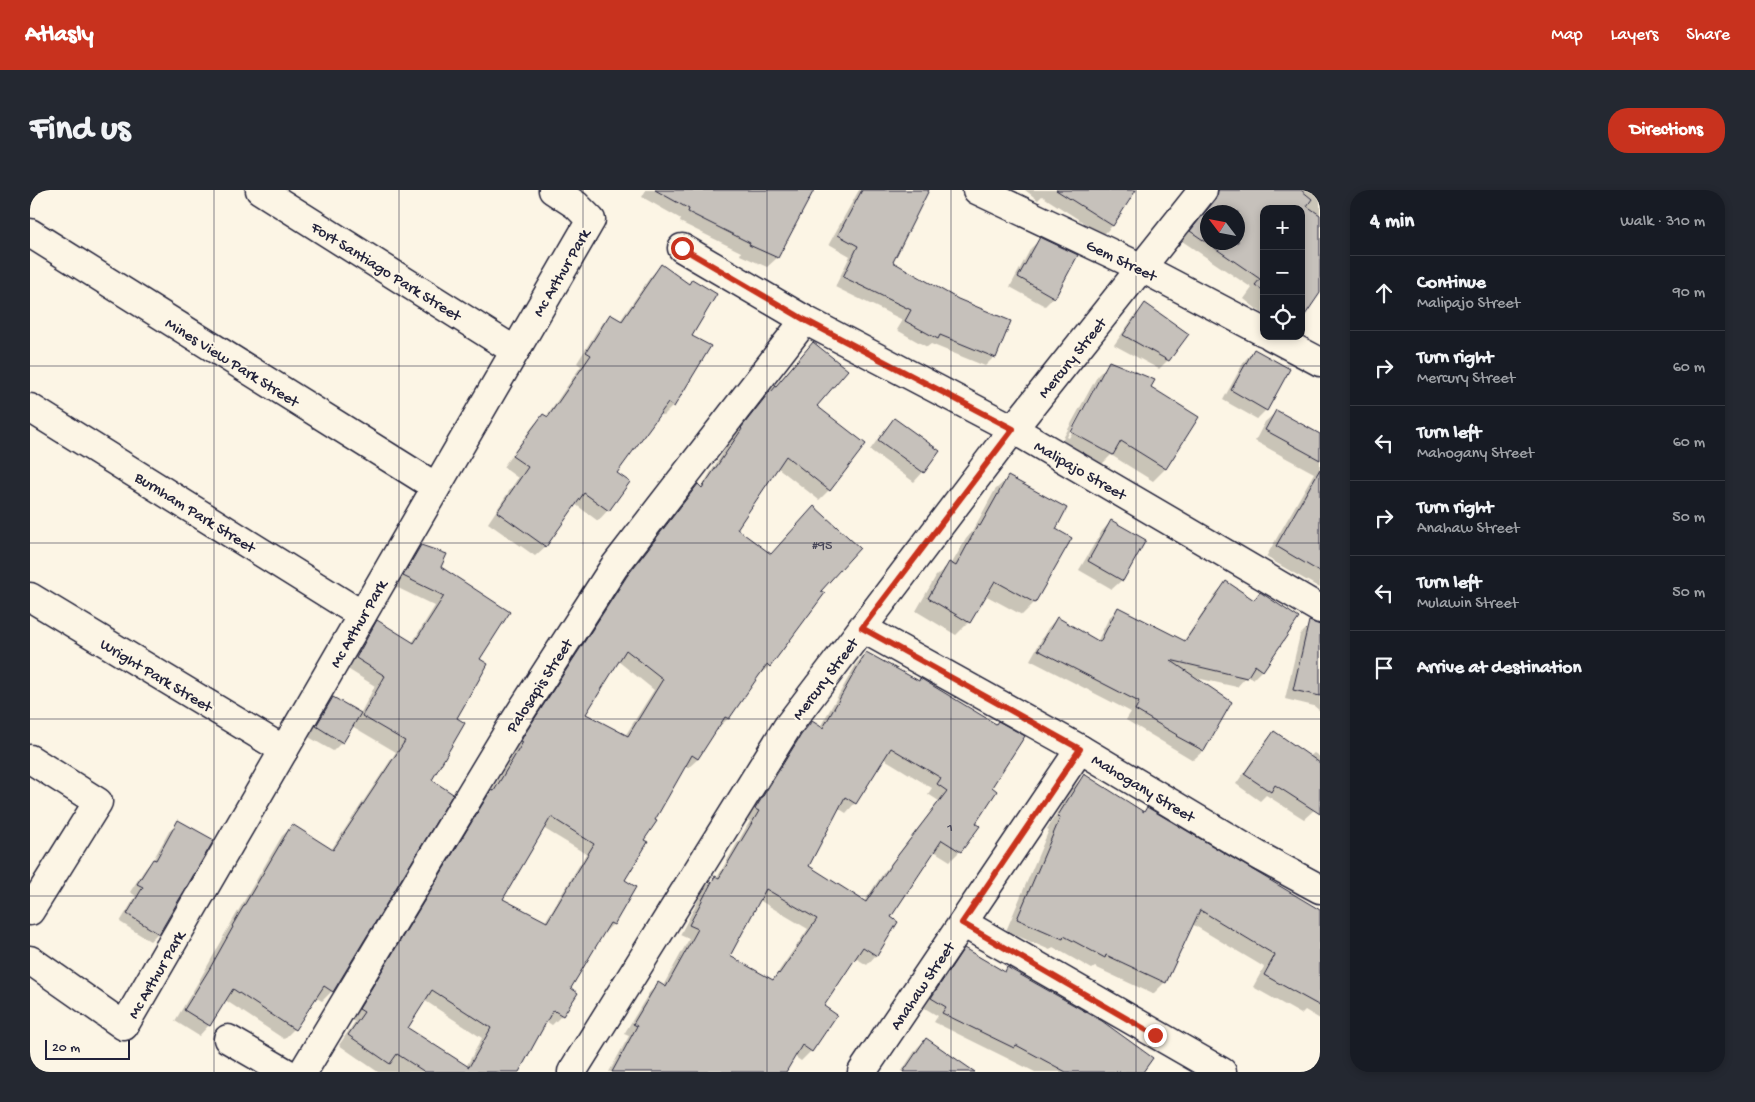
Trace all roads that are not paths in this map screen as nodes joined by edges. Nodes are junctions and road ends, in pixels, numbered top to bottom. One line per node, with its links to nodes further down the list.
1 (260, 190): 11 (street, Fort Santiago Park Street)
2 (552, 190): 11 (street, Mc Arthur Park)
3 (1203, 190): 7 (street, Mercury Street)
4 (984, 191): 7 (street, Gem Street)
5 (30, 233): 15 (street, Mines View Park Street)
6 (682, 248): 8 (street, Malipajo Street)
7 (1142, 268): 9 (street, Gem Street); 14 (street, Mercury Street)
8 (805, 320): 14 (street, Malipajo Street); 29 (street, Palosapis Street)
9 (1260, 330)
10 (1279, 340): 12 (street)
11 (515, 351): 15 (street, Mc Arthur Park)
12 (1320, 362)
13 (30, 408): 18 (street, Burnham Park Street)
14 (1013, 429): 17 (street, Malipajo Street); 19 (street, Mercury Street)
15 (436, 487): 18 (street, Mc Arthur Park)
16 (30, 597): 21 (street, Wright Park Street)
17 (1320, 609)
18 (362, 615): 21 (street, Mc Arthur Park)
19 (862, 628): 20 (street, Mahogany Street); 30 (street, Mercury Street)
20 (1080, 749): 23 (street, Mahogany Street); 25 (street, Anahaw Street)
21 (284, 750): 26 (street, Mc Arthur Park)
22 (30, 759): 24 (street)
23 (1320, 889)
24 (30, 911)
25 (962, 923): 31 (street, Anahaw Street); 32 (street)
26 (30, 960)
27 (228, 1039): 28 (street)
28 (285, 1072)
29 (303, 1072)
30 (572, 1072)
31 (862, 1072)
32 (1222, 1072)

